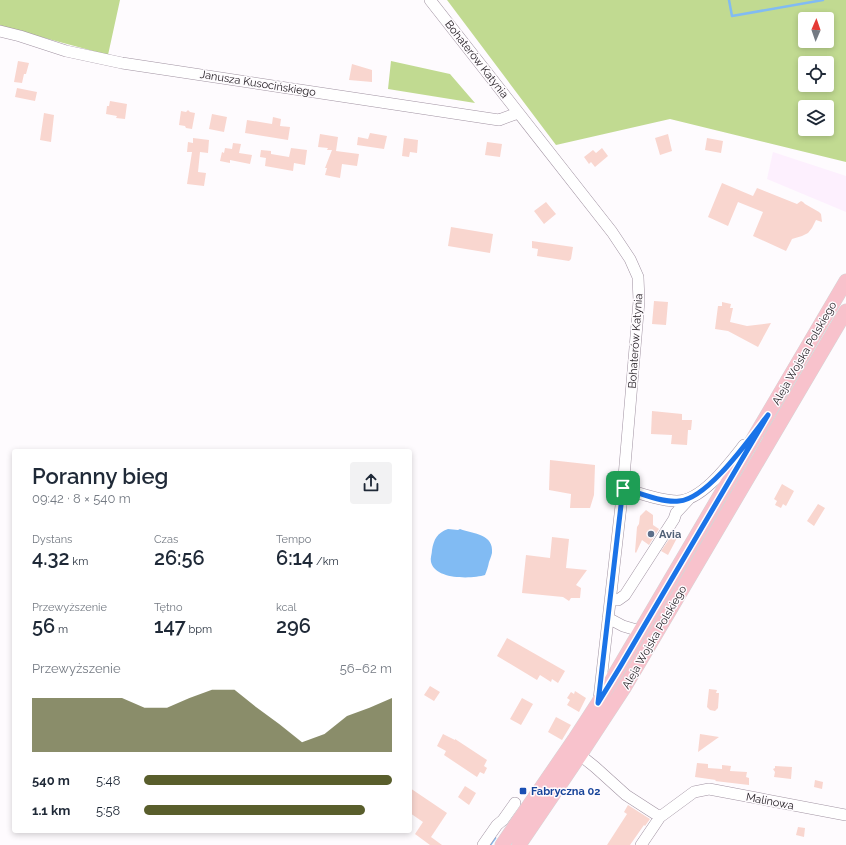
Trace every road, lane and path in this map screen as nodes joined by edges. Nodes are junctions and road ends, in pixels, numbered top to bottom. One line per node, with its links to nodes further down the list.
1 (430, 0): 3 (street, Bohaterów Katynia)
2 (0, 31): 3 (street, Janusza Kusocińskiego)
3 (518, 112): 7 (street, Bohaterów Katynia)
4 (846, 281): 6 (main road, Aleja Wojska Polskiego)
5 (846, 311): 13 (main road, Aleja Wojska Polskiego)
6 (768, 415): 8 (street); 11 (main road, Aleja Wojska Polskiego)
7 (623, 488): 8 (street); 9 (street, Bohaterów Katynia)
8 (689, 499): 9 (street)
9 (610, 600): 10 (street, Bohaterów Katynia)
10 (608, 618): 11 (street); 12 (street, Bohaterów Katynia)
11 (640, 631): 12 (main road, Aleja Wojska Polskiego)
12 (598, 703): 14 (main road, Aleja Wojska Polskiego)
13 (580, 755): 16 (street); 19 (main road, Aleja Wojska Polskiego)
14 (519, 808): 17 (street); 18 (main road, Aleja Wojska Polskiego)
15 (846, 815): 16 (street, Malinowa)
16 (660, 817): 20 (street)
17 (482, 845)
18 (502, 845)
19 (519, 845)
20 (641, 845)

